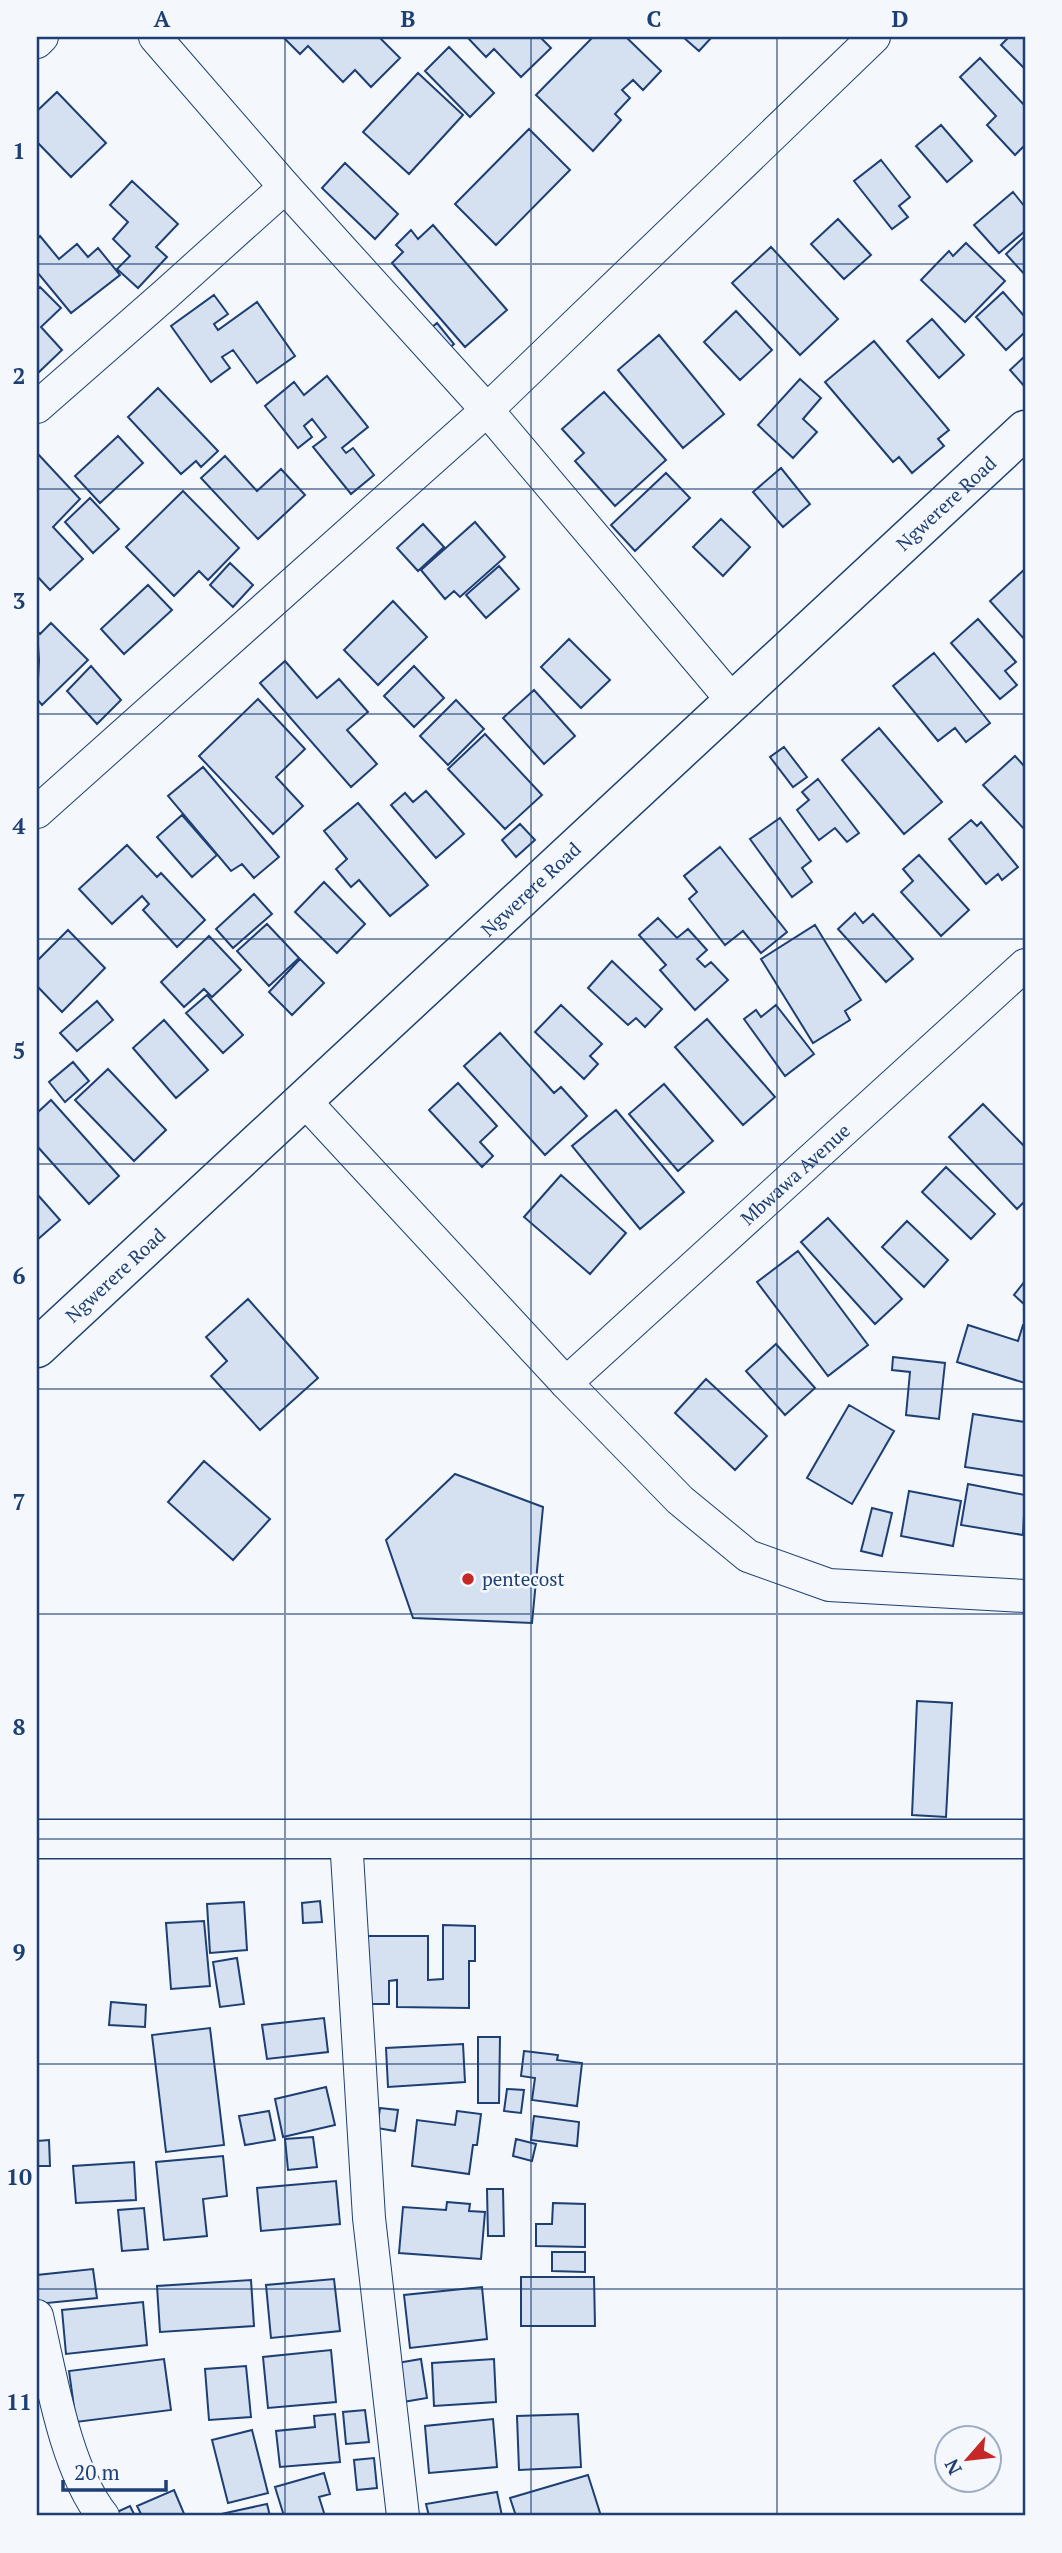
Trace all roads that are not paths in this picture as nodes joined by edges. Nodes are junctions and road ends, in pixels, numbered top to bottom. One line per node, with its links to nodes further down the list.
1 (42, 37): 4 (street)
2 (155, 37): 5 (street)
3 (874, 37): 7 (street)
4 (37, 42)
5 (285, 187): 6 (street); 7 (street)
6 (37, 407)
7 (487, 410): 9 (street); 10 (street)
8 (1025, 430): 9 (street, Ngwerere Road)
9 (732, 700): 12 (street, Ngwerere Road)
10 (37, 812)
11 (1025, 965): 14 (street, Mbwawa Avenue)
12 (303, 1099): 13 (street, Ngwerere Road); 14 (street)
13 (37, 1348)
14 (566, 1383): 15 (street)
15 (1025, 1596)
16 (346, 1838): 17 (street); 18 (street); 21 (street)
17 (37, 1839)
18 (1025, 1839)
19 (37, 2316): 20 (street)
20 (103, 2516)
21 (403, 2516)

